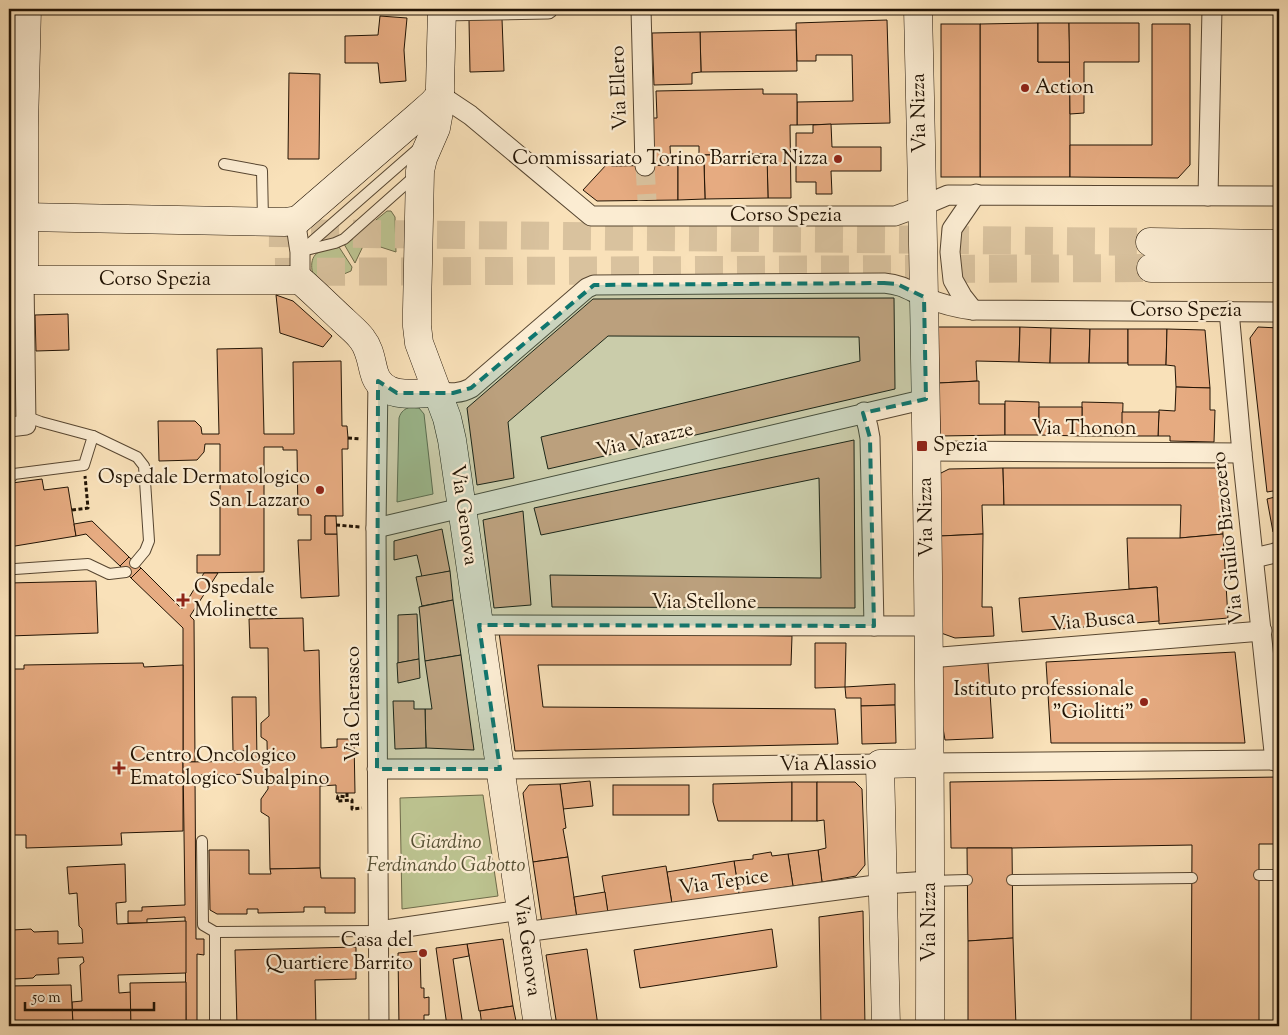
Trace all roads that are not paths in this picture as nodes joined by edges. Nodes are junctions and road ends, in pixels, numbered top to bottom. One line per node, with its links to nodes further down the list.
1 (548, 9): 5 (street)
2 (641, 9): 10 (street, Via Ellero)
3 (918, 9): 15 (street, Via Nizza)
4 (1212, 9): 13 (street)
5 (442, 10): 7 (street, Via Genova)
6 (21, 18): 16 (street)
7 (440, 95): 8 (street, Via Genova); 15 (street, Corso Spezia); 17 (street)
8 (432, 137): 11 (street, Via Genova); 21 (lane)
9 (224, 164): 18 (lane)
10 (645, 166)
11 (420, 171): 21 (lane); 30 (street, Via Genova)
12 (976, 194): 13 (street, Corso Spezia); 15 (street, Corso Spezia); 26 (street)
13 (1208, 196): 14 (street, Corso Spezia)
14 (1279, 196)
15 (922, 206): 25 (street, Via Nizza)
16 (16, 217): 18 (street); 20 (street)
17 (298, 220): 18 (street); 21 (street)
18 (263, 221)
19 (1279, 244): 22 (street)
20 (16, 251): 23 (street)
21 (300, 252): 24 (street)
22 (1279, 268)
23 (16, 280): 24 (street, Corso Spezia); 33 (street)
24 (300, 280): 29 (street)
25 (924, 297): 26 (street, Corso Spezia); 30 (street, Corso Spezia); 31 (street, Via Nizza)
26 (973, 310): 27 (street, Corso Spezia)
27 (1229, 311): 28 (street, Corso Spezia); 37 (street, Via Giulio Bizzozero)
28 (1279, 312)
29 (378, 381): 30 (street); 40 (street, Via Cherasco)
30 (438, 392): 39 (street, Via Genova)
31 (926, 399): 32 (street, Via Varazze); 36 (street, Via Nizza)
32 (864, 412): 39 (street, Via Varazze); 47 (street)
33 (25, 416): 34 (street); 35 (lane)
34 (9, 428)
35 (93, 436): 38 (lane); 43 (lane)
36 (926, 451): 37 (street, Via Thonon); 48 (street, Via Nizza)
37 (1242, 453): 42 (street, Via Giulio Bizzozero)
38 (9, 479)
39 (462, 508): 40 (street, Via Varazze); 46 (street, Via Genova)
40 (376, 528): 54 (street, Via Cherasco)
41 (1279, 552): 42 (street)
42 (1254, 558): 49 (street, Via Giulio Bizzozero)
43 (135, 563)
44 (16, 569): 45 (lane)
45 (126, 572)
46 (479, 625): 47 (street, Via Stellone); 55 (street, Via Genova)
47 (874, 626): 48 (street, Via Stellone)
48 (928, 626): 50 (street, Via Nizza)
49 (1262, 631): 50 (street, Via Busca); 51 (street, Via Giulio Bizzozero)
50 (929, 658): 52 (street, Via Nizza)
51 (1277, 760): 52 (street, Via Alassio)
52 (930, 763): 53 (street, Via Alassio); 62 (street, Via Nizza)
53 (880, 764): 55 (street, Via Alassio); 63 (street)
54 (377, 769): 55 (street, Via Alassio); 65 (street, Via Cherasco)
55 (500, 769): 64 (street, Via Genova)
56 (202, 841): 66 (lane)
57 (1279, 874): 58 (lane)
58 (1259, 875)
59 (1192, 878): 61 (lane)
60 (967, 880): 62 (lane)
61 (1012, 880)
62 (930, 881): 63 (street, Via Tepice); 71 (street, Via Nizza)
63 (883, 884): 64 (street, Via Tepice); 70 (street)
64 (522, 921): 65 (street, Via Tepice); 69 (street, Via Genova)
65 (379, 930): 66 (lane); 68 (street, Via Cherasco)
66 (215, 932): 67 (lane)
67 (215, 1026)
68 (380, 1026)
69 (538, 1026)
70 (886, 1026)
71 (930, 1026)

